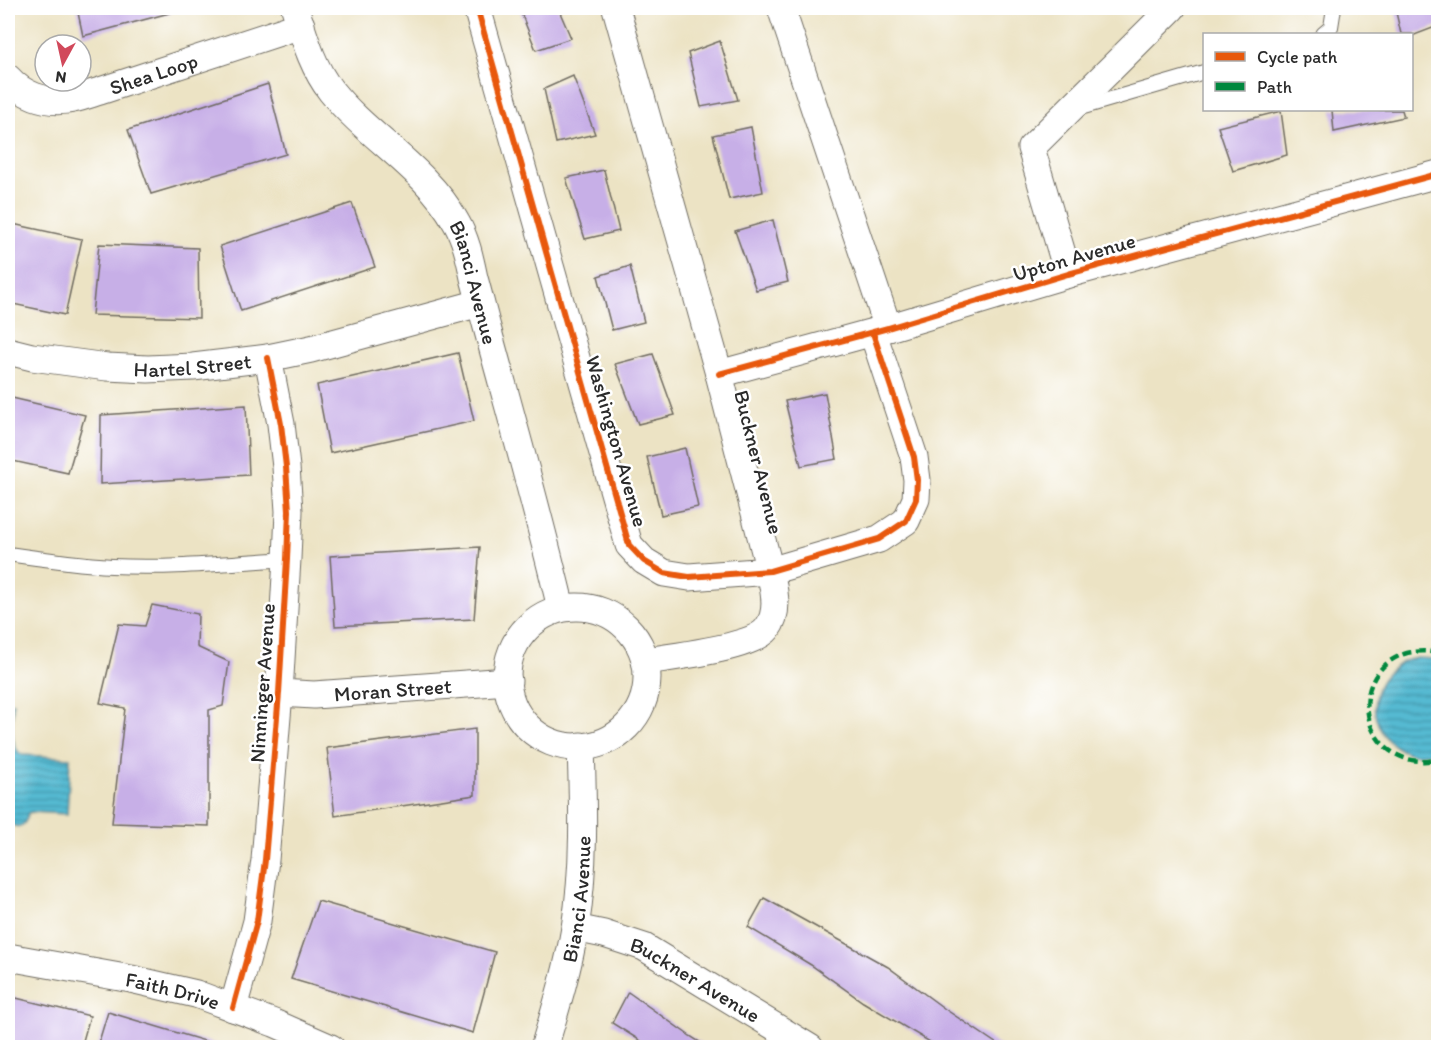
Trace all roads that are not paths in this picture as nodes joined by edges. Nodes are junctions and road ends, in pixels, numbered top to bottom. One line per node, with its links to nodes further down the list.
1 (477, 8): 20 (street, Washington Avenue)
2 (616, 8): 17 (street, Buckner Avenue)
3 (781, 8): 14 (street, Washington Avenue)
4 (1172, 8): 10 (street)
5 (1334, 8): 7 (lane)
6 (298, 16): 9 (street, Shea Loop); 13 (street, Bianci Avenue)
7 (1324, 33)
8 (1203, 72): 10 (lane)
9 (8, 78)
10 (1069, 111): 12 (street)
11 (1438, 174): 12 (street, Upton Avenue)
12 (1068, 274): 14 (street, Upton Avenue)
13 (480, 303): 16 (street, Hartel Street); 21 (street, Bianci Avenue)
14 (881, 330): 17 (street, Upton Avenue); 20 (street, Washington Avenue)
15 (8, 351): 16 (street, Hartel Street)
16 (268, 358): 19 (street, Ninninger Avenue)
17 (719, 374): 20 (street, Buckner Avenue)
18 (8, 554): 19 (lane)
19 (287, 559): 24 (street, Ninninger Avenue)
20 (770, 570): 22 (street, Buckner Avenue)
21 (561, 608): 22 (street); 23 (street)
22 (645, 662): 25 (street)
23 (507, 681): 24 (street, Moran Street); 25 (street)
24 (279, 693): 28 (street, Ninninger Avenue)
25 (580, 746): 26 (street, Bianci Avenue)
26 (575, 928): 30 (street, Bianci Avenue); 31 (street, Buckner Avenue)
27 (8, 957): 28 (street, Faith Drive)
28 (233, 1008): 29 (street, Faith Drive)
29 (331, 1047)
30 (544, 1047)
31 (810, 1047)

